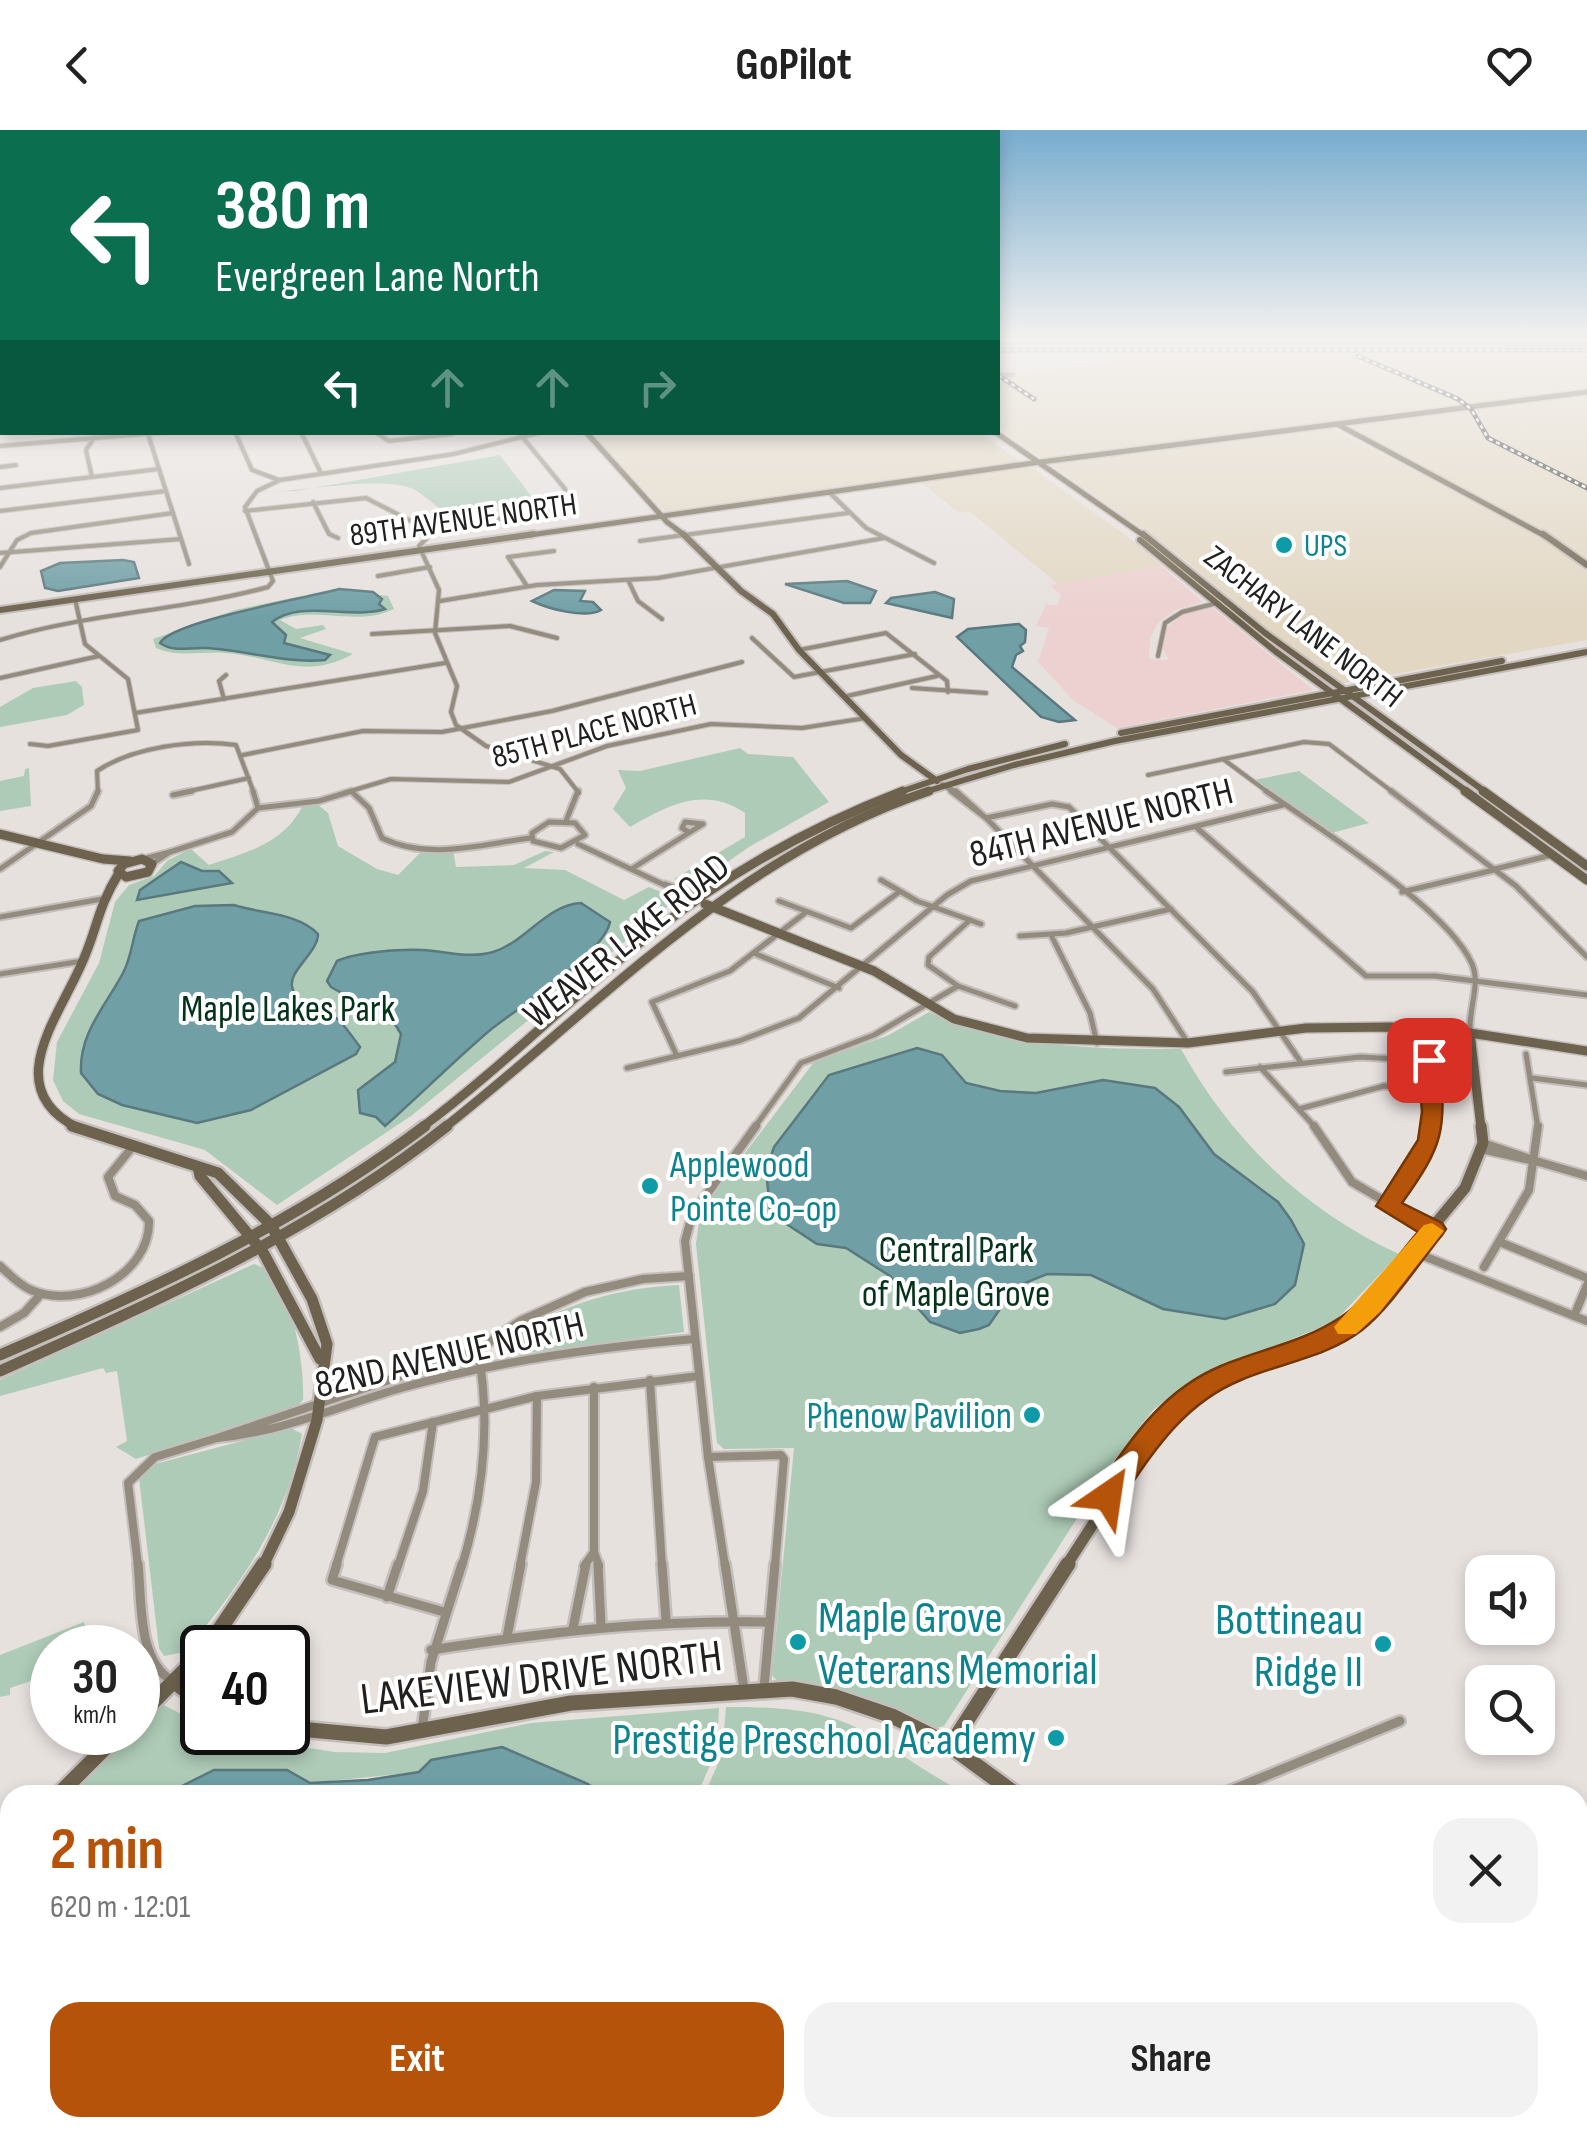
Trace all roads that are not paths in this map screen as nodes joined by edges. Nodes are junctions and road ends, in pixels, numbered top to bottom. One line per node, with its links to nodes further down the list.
1 (1270, 433): 20 (street, 89TH AVENUE NORTH)
2 (1352, 433): 51 (street)
3 (68, 435): 15 (street)
4 (140, 435): 16 (street)
5 (148, 435): 24 (street)
6 (237, 435): 27 (street)
7 (302, 435): 25 (street)
8 (378, 435): 9 (street)
9 (432, 435)
10 (454, 435): 19 (street)
11 (517, 435): 19 (street)
12 (521, 435): 32 (street)
13 (589, 435): 38 (street)
14 (1000, 435): 17 (street, ZACHARY LANE NORTH)
15 (62, 440): 16 (street); 18 (street)
16 (92, 441): 26 (street)
17 (1010, 442): 20 (street, ZACHARY LANE NORTH); 21 (street, ZACHARY LANE NORTH)
18 (0, 446)
19 (469, 450): 25 (street)
20 (1042, 462): 21 (street, 89TH AVENUE NORTH); 61 (street, ZACHARY LANE NORTH)
21 (1033, 463): 30 (street, 89TH AVENUE NORTH); 62 (street, ZACHARY LANE NORTH)
22 (16, 465): 23 (street)
23 (0, 467)
24 (158, 469): 26 (street); 29 (street)
25 (320, 471): 27 (street)
26 (92, 477): 28 (street)
27 (280, 480): 35 (street)
28 (0, 488)
29 (166, 490): 34 (street); 36 (street)
30 (829, 492): 37 (street); 38 (street, 89TH AVENUE NORTH)
31 (313, 502): 35 (street); 39 (street); 41 (street)
32 (556, 508): 33 (street); 39 (street)
33 (568, 510)
34 (0, 511)
35 (245, 511): 55 (street)
36 (173, 513): 43 (street); 47 (street)
37 (848, 513): 40 (street); 42 (street)
38 (662, 516): 40 (street); 45 (street, 89TH AVENUE NORTH)
39 (440, 524): 45 (street)
40 (683, 535): 44 (street); 54 (street)
41 (338, 538)
42 (884, 538): 49 (street); 54 (street)
43 (181, 539): 47 (street); 50 (street)
44 (640, 541)
45 (421, 550): 53 (street); 55 (street, 89TH AVENUE NORTH)
46 (554, 551): 58 (street)
47 (9, 552): 48 (street); 52 (street)
48 (0, 553)
49 (934, 563)
50 (189, 564)
51 (1587, 566)
52 (0, 567)
53 (430, 568): 56 (street); 60 (street)
54 (720, 568): 57 (street); 74 (street)
55 (269, 572): 59 (street, 89TH AVENUE NORTH); 66 (street)
56 (378, 576)
57 (628, 582): 58 (street); 64 (street)
58 (527, 586): 60 (street)
59 (75, 599): 63 (street, 89TH AVENUE NORTH); 66 (street)
60 (440, 601): 67 (street)
61 (1227, 601): 62 (street); 71 (street, ZACHARY LANE NORTH)
62 (1216, 603): 65 (street, ZACHARY LANE NORTH); 77 (street)
63 (0, 610)
64 (662, 619)
65 (1237, 620): 71 (street); 87 (street, ZACHARY LANE NORTH)
66 (78, 623): 72 (street); 76 (street)
67 (435, 633): 68 (street); 69 (street); 79 (street)
68 (372, 634)
69 (557, 638)
70 (752, 638): 80 (street)
71 (1272, 638): 87 (street, ZACHARY LANE NORTH)
72 (0, 640)
73 (1587, 648): 87 (street, WEAVER LAKE ROAD)
74 (799, 650): 75 (street); 80 (street)
75 (914, 654): 80 (street); 82 (street)
76 (100, 655): 83 (street); 90 (street)
77 (1158, 656)
78 (742, 662): 92 (street)
79 (445, 663): 89 (street); 92 (street)
80 (824, 673): 88 (street)
81 (226, 675): 89 (street)
82 (936, 676): 84 (street); 85 (street)
83 (0, 678)
84 (906, 686): 85 (street); 88 (street)
85 (948, 692): 86 (street)
86 (986, 693)
87 (1340, 694): 99 (street, WEAVER LAKE ROAD); 114 (street, ZACHARY LANE NORTH); 115 (street, ZACHARY LANE NORTH)
88 (847, 696): 91 (street)
89 (224, 699): 90 (street)
90 (135, 713): 93 (street)
91 (867, 718): 96 (street, 85TH PLACE NORTH); 99 (street)
92 (459, 728): 94 (street); 96 (street)
93 (30, 744)
94 (243, 755): 98 (street); 110 (street)
95 (1222, 758): 97 (street); 102 (street); 123 (street)
96 (554, 766): 100 (street, 85TH PLACE NORTH); 105 (street)
97 (1148, 775)
98 (250, 778): 101 (street); 103 (street)
99 (938, 782): 104 (street); 135 (street, WEAVER LAKE ROAD)
100 (351, 791): 103 (street, 85TH PLACE NORTH); 109 (street)
101 (173, 795)
102 (1282, 805): 106 (street, 84TH AVENUE NORTH); 132 (street)
103 (258, 808): 113 (street, 85TH PLACE NORTH)
104 (986, 818): 112 (street); 120 (street)
105 (566, 821): 109 (street); 111 (street)
106 (1196, 827): 112 (street, 84TH AVENUE NORTH); 151 (street)
107 (687, 831): 122 (street)
108 (0, 834): 110 (street)
109 (532, 838): 111 (street)
110 (38, 843): 116 (street); 124 (street)
111 (578, 844): 122 (street)
112 (1109, 846): 120 (street, 84TH AVENUE NORTH); 137 (street)
113 (170, 852): 117 (street, 85TH PLACE NORTH); 119 (street, 85TH PLACE NORTH)
114 (1567, 852): 115 (street); 121 (street, ZACHARY LANE NORTH)
115 (1553, 855): 123 (street); 128 (street, ZACHARY LANE NORTH)
116 (103, 860): 118 (street); 125 (street)
117 (142, 860): 118 (street); 119 (street)
118 (130, 861): 125 (street)
119 (152, 864): 126 (street)
120 (1031, 865): 136 (street, 84TH AVENUE NORTH); 142 (street)
121 (1587, 866)
122 (632, 869): 129 (street)
123 (1495, 869): 132 (street); 147 (street)
124 (0, 870)
125 (119, 871): 126 (street); 130 (street)
126 (133, 877): 130 (street)
127 (882, 880): 131 (street)
128 (1587, 880)
129 (663, 884): 135 (street)
130 (110, 888): 133 (street)
131 (899, 892): 136 (street); 138 (street)
132 (1402, 892): 151 (street)
133 (102, 899): 139 (street); 148 (street)
134 (779, 900): 138 (street)
135 (705, 901): 143 (street); 181 (street, WEAVER LAKE ROAD)
136 (933, 906): 140 (street); 149 (street, 84TH AVENUE NORTH)
137 (1171, 908): 142 (street); 157 (street)
138 (805, 913): 143 (street)
139 (0, 918)
140 (970, 920): 141 (street); 152 (street)
141 (981, 924)
142 (1094, 926): 144 (street); 160 (street)
143 (780, 932): 146 (street); 149 (street)
144 (1051, 935): 145 (street); 159 (street)
145 (1020, 936)
146 (754, 953): 153 (street); 163 (street)
147 (1587, 956)
148 (84, 961): 150 (street); 174 (street)
149 (865, 966): 153 (street, 84TH AVENUE NORTH); 155 (street)
150 (0, 974)
151 (1475, 980): 154 (street); 158 (street)
152 (958, 986): 155 (street); 156 (street)
153 (839, 988): 163 (street, 84TH AVENUE NORTH)
154 (1587, 994)
155 (926, 1005): 159 (street); 187 (street)
156 (1015, 1006)
157 (1283, 1030): 158 (street); 160 (street); 165 (street)
158 (1470, 1033): 161 (street); 166 (street)
159 (1098, 1042): 160 (street)
160 (1188, 1044)
161 (1587, 1051)
162 (1526, 1054): 170 (street)
163 (677, 1056): 168 (street, 84TH AVENUE NORTH)
164 (1429, 1060): 165 (street); 166 (street); 172 (street)
165 (1300, 1061): 167 (street)
166 (1475, 1064): 175 (street)
167 (1260, 1067): 169 (street); 173 (street)
168 (627, 1068)
169 (1226, 1072)
170 (1532, 1078): 171 (street); 176 (street)
171 (1587, 1085)
172 (1432, 1087): 173 (street); 179 (street)
173 (1299, 1109): 179 (street)
174 (135, 1144): 177 (street); 189 (street)
175 (1482, 1146): 176 (street); 180 (street)
176 (1539, 1162): 178 (street); 183 (street)
177 (198, 1168): 181 (street); 182 (street)
178 (1587, 1176)
179 (1388, 1206): 180 (street)
180 (1434, 1229): 184 (street)
181 (274, 1232): 182 (street, WEAVER LAKE ROAD); 196 (street)
182 (256, 1242): 195 (street, WEAVER LAKE ROAD); 196 (street); 198 (street, WEAVER LAKE ROAD)
183 (1502, 1242): 186 (street); 188 (street)
184 (1416, 1253): 190 (street); 227 (street)
185 (0, 1266): 189 (street)
186 (1484, 1267)
187 (688, 1276): 193 (street); 194 (street, 82ND AVENUE NORTH)
188 (1587, 1282): 190 (street)
189 (41, 1294): 192 (street)
190 (1574, 1316): 191 (street)
191 (1587, 1321)
192 (0, 1327)
193 (695, 1339): 197 (street, 82ND AVENUE NORTH); 199 (street)
194 (478, 1350): 197 (street); 203 (street, 82ND AVENUE NORTH)
195 (0, 1355)
196 (320, 1360): 203 (street)
197 (482, 1368): 203 (street, 82ND AVENUE NORTH); 204 (street)
198 (0, 1371)
199 (699, 1376): 200 (street); 206 (street)
200 (650, 1380): 201 (street); 210 (street)
201 (594, 1387): 202 (street); 207 (street)
202 (537, 1396): 204 (street); 216 (street)
203 (320, 1408): 213 (street); 219 (street, 82ND AVENUE NORTH)
204 (485, 1408): 205 (street); 209 (street)
205 (433, 1422): 208 (street); 208 (street)
206 (708, 1457): 211 (street); 212 (street)
207 (594, 1552): 214 (street); 215 (street)
208 (387, 1598): 209 (street)
209 (444, 1612): 217 (street)
210 (666, 1620): 211 (street); 214 (street)
211 (733, 1620): 212 (street); 221 (street)
212 (769, 1622): 222 (street)
213 (224, 1625)
214 (602, 1625): 215 (street)
215 (573, 1628): 216 (street)
216 (506, 1638): 217 (street)
217 (431, 1650): 225 (street)
218 (180, 1676): 219 (street)
219 (174, 1682): 220 (street); 223 (street)
220 (180, 1686)
221 (744, 1689): 222 (street, LAKEVIEW DRIVE NORTH); 225 (street, LAKEVIEW DRIVE NORTH)
222 (764, 1689): 227 (street, LAKEVIEW DRIVE NORTH)
223 (160, 1696)
224 (1400, 1721): 231 (street)
225 (422, 1731): 226 (street, LAKEVIEW DRIVE NORTH)
226 (310, 1732)
227 (950, 1748): 230 (street, LAKEVIEW DRIVE NORTH)
228 (98, 1755): 229 (street)
229 (68, 1785)
230 (1003, 1785)
231 (1243, 1785)

